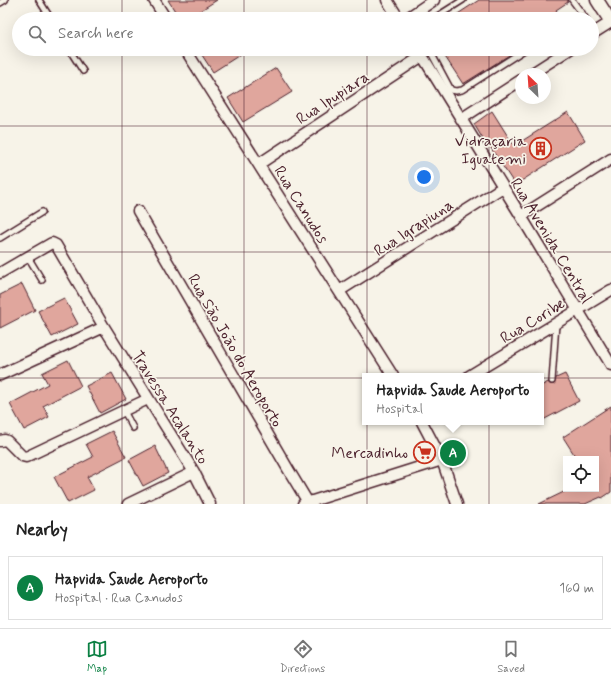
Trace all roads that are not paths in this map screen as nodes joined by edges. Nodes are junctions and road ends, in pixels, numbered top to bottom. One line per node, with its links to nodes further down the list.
1 (5, 0): 9 (lane)
2 (39, 0): 10 (lane)
3 (154, 0): 11 (street)
4 (387, 0): 12 (street)
5 (434, 0): 13 (street)
6 (463, 0): 14 (lane)
7 (572, 0): 15 (lane)
8 (597, 0): 16 (street)
9 (0, 3)
10 (47, 12)
11 (162, 12)
12 (395, 12)
13 (416, 12)
14 (444, 12)
15 (581, 12)
16 (611, 22): 17 (street)
17 (599, 28)
18 (73, 56): 26 (lane)
19 (190, 56): 30 (street, Rua Canudos)
20 (416, 56): 30 (street, Rua Ipupiara)
21 (426, 56): 28 (street, Rua Avenida Central)
22 (427, 56): 23 (lane)
23 (515, 56)
24 (559, 56): 25 (street)
25 (540, 68)
26 (83, 71)
27 (515, 84): 28 (street)
28 (461, 119): 31 (street, Rua Avenida Central)
29 (611, 160): 34 (street)
30 (259, 164): 40 (street, Rua Canudos)
31 (502, 187): 34 (street, Rua Avenida Central); 40 (street, Rua Igrapiuna)
32 (138, 211): 56 (street, Rua São João do Aeroporto)
33 (42, 212): 35 (lane)
34 (521, 216): 41 (street, Rua Avenida Central)
35 (0, 238)
36 (28, 257): 37 (street, Travessa Acalanto); 38 (lane); 43 (street, Travessa Acalanto)
37 (0, 273)
38 (42, 280)
39 (611, 290): 41 (street, Rua Coribe)
40 (339, 291): 45 (street, Rua Canudos)
41 (578, 311): 42 (street, Rua Coribe); 44 (street, Rua Avenida Central)
42 (556, 324): 46 (street, Rua Coribe); 48 (lane)
43 (104, 327): 47 (street); 49 (street, Travessa Acalanto)
44 (611, 365)
45 (391, 373)
46 (474, 373)
47 (0, 375)
48 (552, 380)
49 (148, 399): 50 (street); 55 (street, Travessa Acalanto)
50 (124, 411): 52 (lane); 53 (street)
51 (424, 425): 54 (street)
52 (133, 428)
53 (0, 441)
54 (442, 460): 56 (street); 59 (street)
55 (194, 472): 57 (street); 58 (street, Travessa Acalanto)
56 (306, 503)
57 (128, 504)
58 (210, 504)
59 (457, 504)

